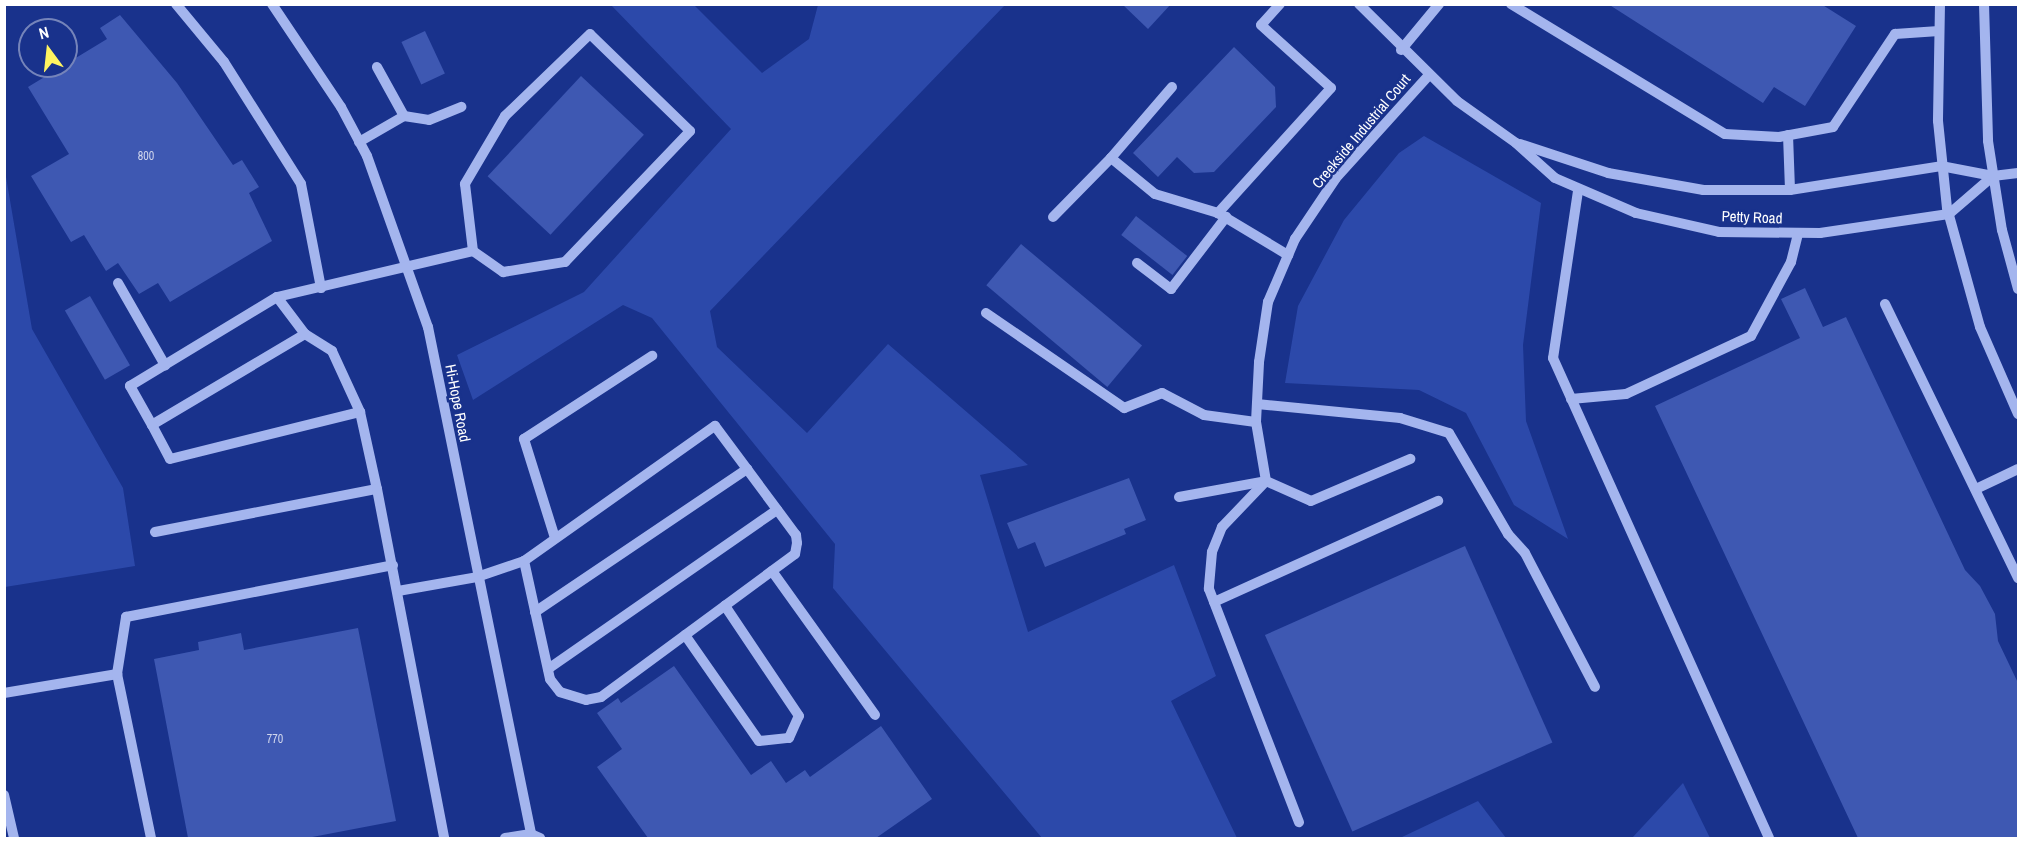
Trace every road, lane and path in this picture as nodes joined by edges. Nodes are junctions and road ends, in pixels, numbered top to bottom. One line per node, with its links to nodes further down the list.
1 (176, 4): 34 (street)
2 (272, 4): 17 (street, Hi-Hope Road)
3 (1280, 4): 26 (street)
4 (1359, 4): 10 (street, Petty Road)
5 (1439, 4): 10 (street)
6 (1511, 4): 16 (street)
7 (1940, 4): 9 (street)
8 (1984, 4): 22 (street)
9 (1939, 31): 16 (street); 20 (street)
10 (1401, 50): 12 (street, Petty Road)
11 (378, 67): 15 (street)
12 (1429, 75): 18 (street, Petty Road); 30 (street, Creekside Industrial Court)
13 (1172, 87): 19 (street)
14 (462, 107): 15 (street)
15 (404, 116): 17 (street)
16 (1788, 135): 23 (street)
17 (359, 142): 32 (street, Hi-Hope Road)
18 (1516, 143): 23 (street, Petty Road); 24 (street, Petty Road)
19 (1111, 158): 26 (street); 27 (street)
20 (1941, 166): 22 (street, Petty Road); 23 (street, Petty Road); 25 (street)
21 (2019, 173): 22 (street, Petty Road)
22 (1993, 176): 25 (street); 35 (street)
23 (1790, 190)
24 (1578, 191): 28 (street, Petty Road); 42 (street)
25 (1949, 214): 28 (street, Petty Road); 45 (street)
26 (1222, 215): 30 (street); 31 (street)
27 (1053, 217)
28 (1798, 233): 42 (street)
29 (473, 251): 29 (street); 32 (street)
30 (1288, 255): 43 (street, Creekside Industrial Court)
31 (1137, 264)
32 (409, 268): 34 (street); 62 (street, Hi-Hope Road)
33 (118, 283): 41 (street)
34 (321, 288): 36 (street)
35 (2019, 288)
36 (277, 297): 39 (street); 41 (street)
37 (1886, 304): 52 (street)
38 (986, 313): 46 (street)
39 (305, 334): 44 (street); 47 (street)
40 (652, 356): 58 (street)
41 (165, 365): 47 (street)
42 (1571, 399): 81 (street)
43 (1257, 404): 46 (street, Creekside Industrial Court); 71 (street)
44 (360, 412): 47 (street); 53 (street)
45 (2019, 414)
46 (1256, 422): 51 (street, Creekside Industrial Court)
47 (152, 424)
48 (1410, 459): 51 (street)
49 (747, 469): 56 (street); 58 (street); 67 (street)
50 (2019, 469): 52 (street)
51 (1266, 481): 54 (street); 65 (street)
52 (1978, 488): 63 (street)
53 (377, 489): 57 (street); 60 (street)
54 (1179, 497)
55 (1438, 501): 65 (street)
56 (777, 510): 61 (street); 69 (street)
57 (155, 532)
58 (555, 538): 59 (street)
59 (524, 561): 62 (street); 67 (street)
60 (393, 565): 64 (street); 70 (street)
61 (772, 571): 66 (street); 73 (street)
62 (477, 577): 64 (street); 76 (street, Hi-Hope Road)
63 (2019, 578)
64 (398, 591): 79 (street)
65 (1214, 603): 75 (street)
66 (725, 606): 68 (street); 68 (street)
67 (535, 612): 69 (street)
68 (685, 635): 69 (street)
69 (548, 669)
70 (117, 674): 72 (street); 78 (street)
71 (1595, 687)
72 (4, 693)
73 (875, 715)
74 (5, 801): 77 (street)
75 (1299, 822)
76 (534, 837): 80 (street)
77 (14, 838)
78 (152, 838)
79 (444, 838)
80 (505, 838)
81 (1770, 838)

